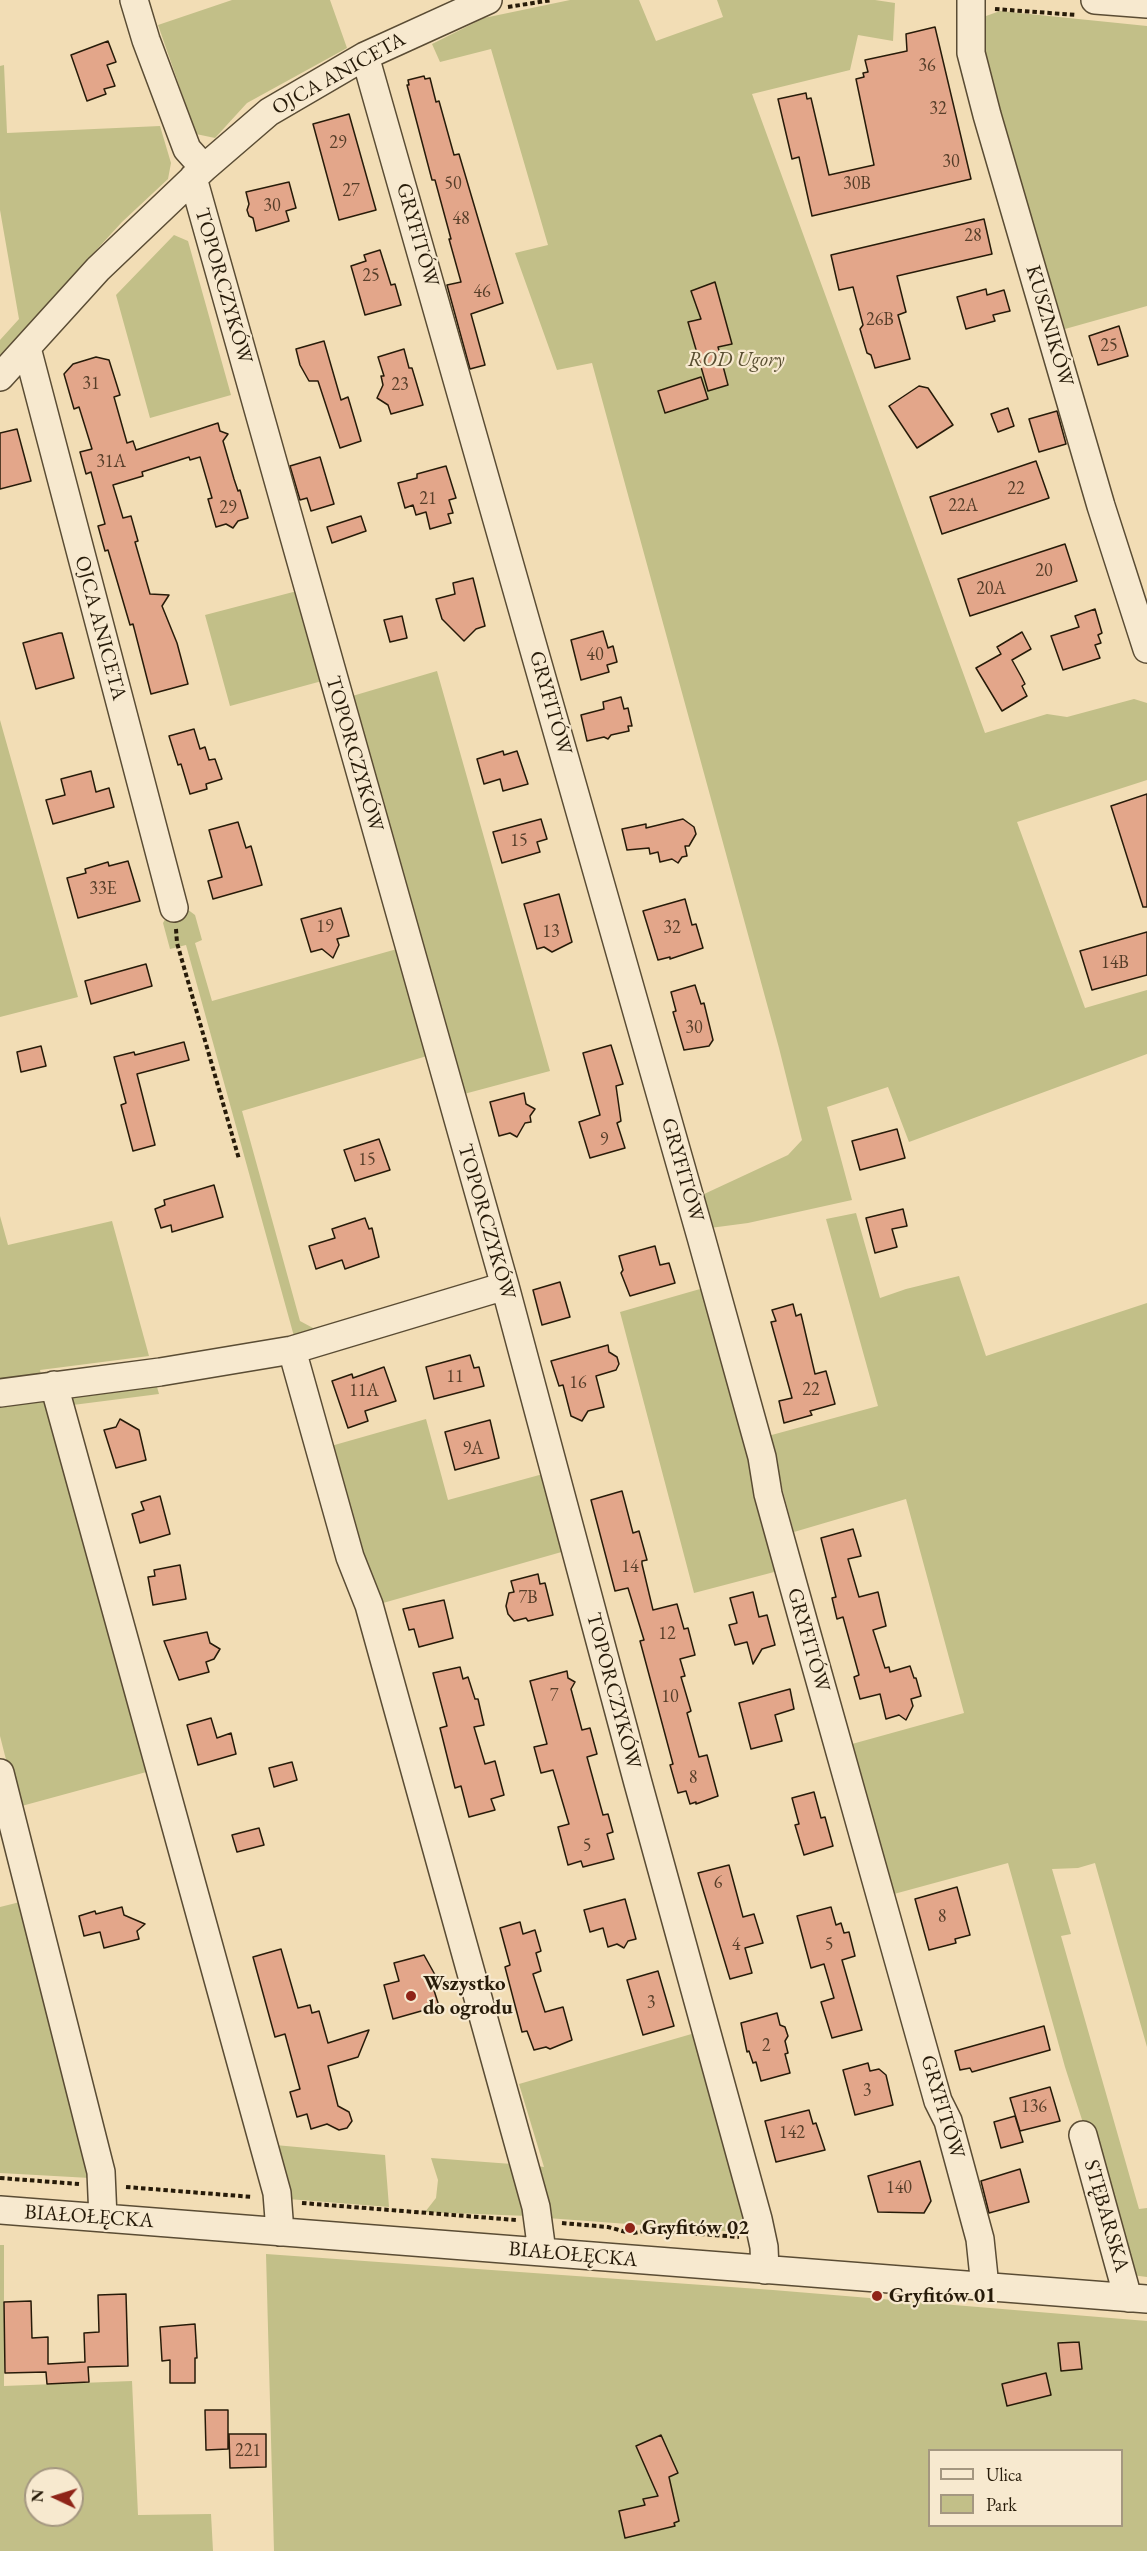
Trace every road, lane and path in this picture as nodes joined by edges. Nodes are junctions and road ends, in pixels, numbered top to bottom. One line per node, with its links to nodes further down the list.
1 (134, 0): 8 (street)
2 (552, 0): 3 (path)
3 (495, 4): 7 (street, OJCA ANICETA)
4 (981, 4): 6 (path); 11 (street, KUSZNIKÓW)
5 (1147, 4): 6 (street)
6 (1087, 8)
7 (365, 56): 8 (street, OJCA ANICETA); 30 (street, GRYFITÓW)
8 (198, 173): 9 (street, OJCA ANICETA); 15 (street, TOPORCZYKÓW)
9 (27, 348): 10 (street, OJCA ANICETA); 12 (street, OJCA ANICETA)
10 (0, 377)
11 (1147, 649)
12 (174, 908)
13 (177, 943): 14 (path)
14 (239, 1159)
15 (505, 1286): 16 (street); 29 (street, TOPORCZYKÓW)
16 (292, 1350): 17 (street); 26 (street)
17 (54, 1384): 18 (street); 23 (street)
18 (0, 1393)
19 (0, 1773): 22 (street)
20 (1083, 2135): 31 (street, STĘBARSKA)
21 (0, 2178): 22 (path)
22 (103, 2186): 23 (path); 25 (street)
23 (278, 2200): 26 (path); 27 (street)
24 (0, 2210): 25 (street, BIAŁOŁĘCKA)
25 (103, 2218): 27 (street, BIAŁOŁĘCKA)
26 (539, 2222): 28 (street); 29 (path)
27 (280, 2232): 28 (street, BIAŁOŁĘCKA)
28 (542, 2252): 29 (street, BIAŁOŁĘCKA)
29 (765, 2258): 30 (street, BIAŁOŁĘCKA)
30 (985, 2287): 31 (street, BIAŁOŁĘCKA)
31 (1138, 2298)

